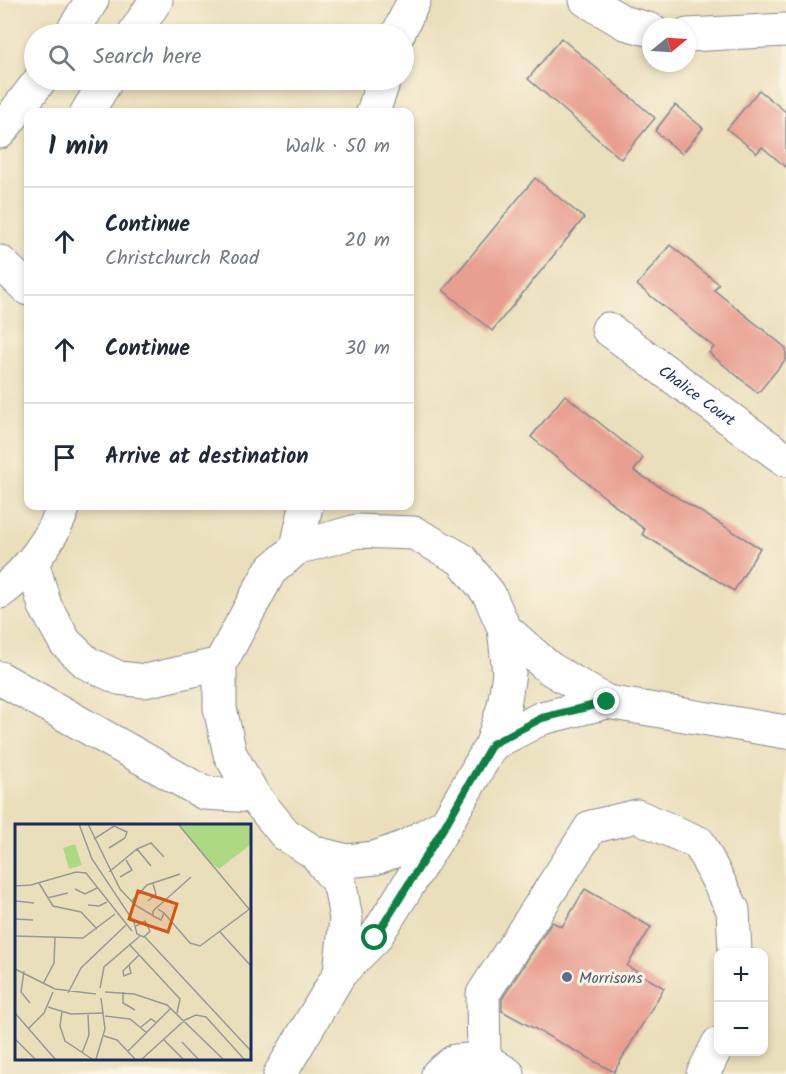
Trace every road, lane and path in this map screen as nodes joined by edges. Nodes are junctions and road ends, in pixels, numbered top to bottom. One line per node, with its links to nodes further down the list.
1 (92, 0): 5 (street)
2 (156, 0): 6 (street)
3 (414, 0): 7 (street)
4 (586, 0): 8 (street)
5 (77, 24)
6 (140, 24)
7 (403, 24)
8 (642, 28)
9 (786, 30): 10 (street)
10 (696, 35)
11 (32, 90): 16 (street)
12 (101, 90): 14 (street)
13 (381, 90): 15 (street)
14 (90, 108)
15 (374, 108)
16 (0, 132)
17 (0, 262): 18 (street)
18 (24, 286)
19 (608, 329): 20 (street, Chalice Court)
20 (786, 460)
21 (63, 510): 26 (street)
22 (305, 510): 25 (street)
23 (399, 510): 24 (street)
24 (414, 533): 25 (street); 28 (street)
25 (297, 548): 29 (street)
26 (32, 562): 27 (street); 29 (street)
27 (0, 592)
28 (504, 628): 31 (street); 33 (street)
29 (220, 664): 34 (street)
30 (0, 678): 34 (street)
31 (607, 702): 32 (street); 33 (street)
32 (786, 732)
33 (492, 744): 35 (street)
34 (254, 796): 36 (street)
35 (446, 824): 36 (street); 38 (street)
36 (315, 853): 38 (street)
37 (735, 948): 40 (street)
38 (340, 974): 41 (street)
39 (714, 1052): 43 (street)
40 (496, 1067): 42 (street)
41 (280, 1074)
42 (438, 1074)
43 (703, 1074)

